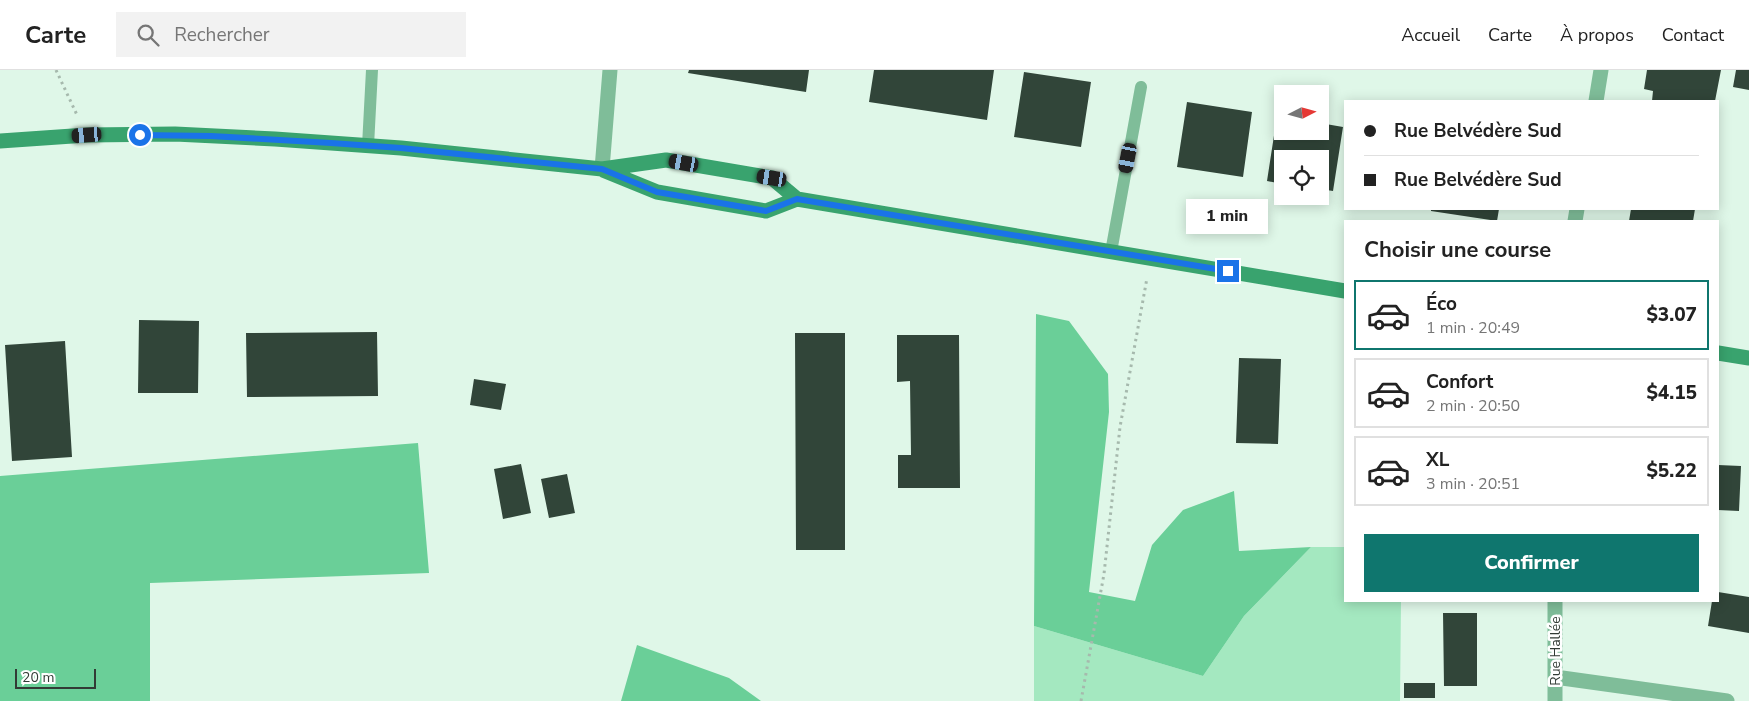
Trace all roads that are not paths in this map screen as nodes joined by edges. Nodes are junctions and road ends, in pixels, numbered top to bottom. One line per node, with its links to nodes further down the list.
1 (372, 70): 7 (lane)
2 (610, 70): 8 (street)
3 (1601, 70): 5 (street)
4 (1141, 87): 10 (lane)
5 (1596, 100)
6 (0, 141): 7 (street)
7 (368, 146): 8 (street)
8 (602, 169): 9 (street); 9 (street)
9 (797, 199): 10 (street)
10 (1111, 252): 11 (street)
11 (1344, 290)
12 (1719, 353): 13 (street)
13 (1749, 358)
14 (1555, 602): 15 (street, Rue Hallée)
15 (1555, 677): 16 (street, Rue Hallée); 17 (street)
16 (1555, 701)
17 (1727, 701)

